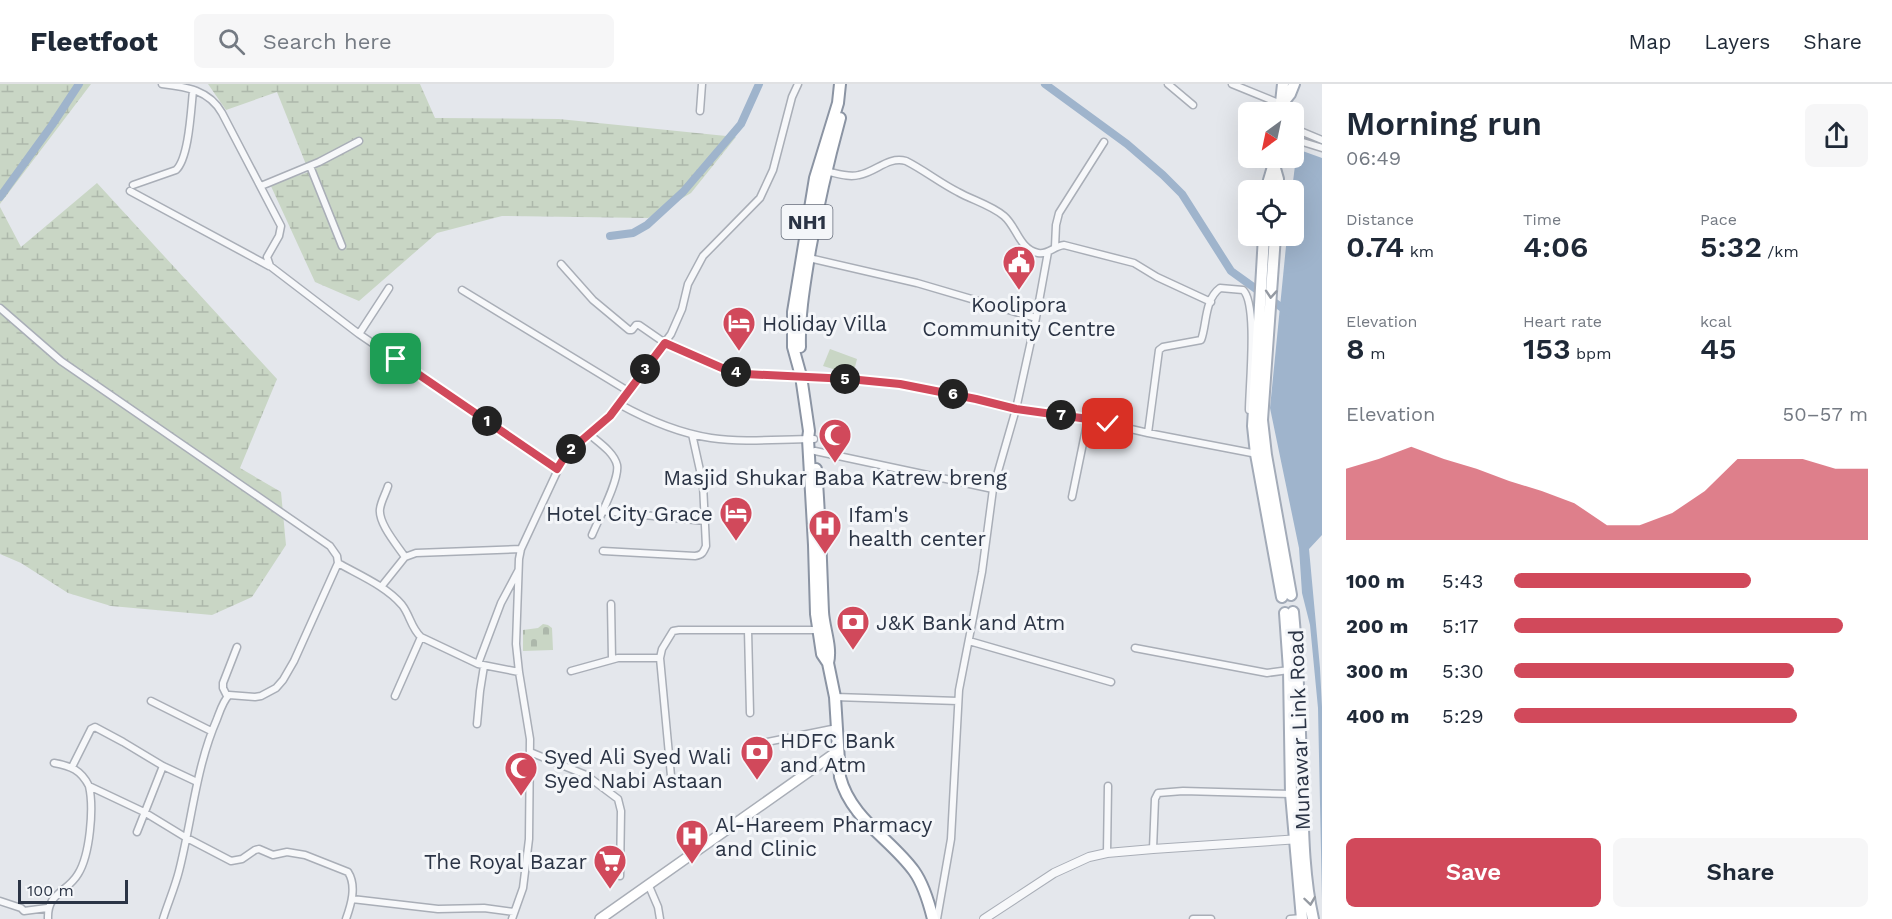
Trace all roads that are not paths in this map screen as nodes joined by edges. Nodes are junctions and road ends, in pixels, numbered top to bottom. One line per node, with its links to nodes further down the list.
1 (162, 84): 10 (street)
2 (702, 84): 15 (street)
3 (798, 84): 39 (street)
4 (840, 84): 40 (main road, NH1)
5 (848, 84): 23 (main road, NH1)
6 (1168, 84): 14 (street)
7 (1232, 84): 11 (street)
8 (1283, 84): 12 (main road)
9 (1294, 84): 13 (main road)
10 (193, 91): 24 (street); 32 (street)
11 (1269, 102)
12 (1282, 102)
13 (1285, 102)
14 (1193, 105)
15 (700, 111)
16 (1304, 133): 17 (street)
17 (1322, 140)
18 (359, 141): 22 (street)
19 (1104, 142): 28 (street)
20 (1304, 142): 21 (street)
21 (1322, 148)
22 (310, 166): 24 (street); 25 (street)
23 (825, 171): 29 (street); 30 (main road, NH1)
24 (261, 186): 32 (street)
25 (342, 246)
26 (1264, 246): 46 (main road)
27 (1274, 246): 46 (main road, one-way to 46)
28 (1055, 247): 29 (street); 35 (street)
29 (1048, 252): 37 (street)
30 (809, 258): 37 (street); 40 (main road, NH1)
31 (561, 264): 39 (street)
32 (270, 266): 38 (street)
33 (389, 288): 38 (street)
34 (462, 290): 42 (street)
35 (1211, 303): 46 (street); 47 (street)
36 (0, 308): 63 (street)
37 (1036, 318): 44 (street)
38 (359, 334): 53 (street)
39 (665, 343): 41 (street); 42 (street)
40 (798, 362): 41 (main road, NH1)
41 (801, 376): 44 (street); 50 (main road, NH1)
42 (628, 391): 43 (street)
43 (619, 404): 48 (street); 49 (street)
44 (1016, 409): 45 (street); 55 (street)
45 (1088, 419): 47 (street); 56 (street)
46 (1256, 422): 52 (main road)
47 (1148, 433): 52 (street)
48 (589, 434): 53 (street); 57 (street)
49 (692, 434): 50 (street); 58 (street)
50 (810, 436): 51 (main road, NH1); 70 (main road, NH1)
51 (815, 451): 55 (street); 77 (main road, NH1)
52 (1261, 454): 66 (main road)
53 (557, 469): 60 (street)
54 (388, 486): 62 (street)
55 (993, 489): 72 (street)
56 (1072, 497)
57 (602, 511): 58 (street); 59 (street)
58 (705, 520): 61 (street)
59 (591, 535)
60 (521, 549): 62 (street); 64 (street)
61 (603, 551)
62 (405, 557): 65 (street)
63 (338, 563): 65 (street); 83 (street)
64 (519, 571): 78 (street); 81 (street)
65 (381, 587): 71 (street)
66 (1286, 596)
67 (611, 604): 76 (street)
68 (1289, 612): 79 (main road, Munawar Link Road)
69 (748, 630): 70 (street); 75 (street); 88 (street)
70 (818, 630): 77 (main road, NH1)
71 (421, 637): 78 (street); 84 (street)
72 (969, 641): 82 (street); 87 (street)
73 (237, 647): 83 (street)
74 (1134, 648): 79 (street)
75 (660, 658): 76 (street); 98 (street)
76 (612, 659): 80 (street)
77 (828, 663): 85 (main road, NH1)
78 (481, 665): 81 (street); 89 (street)
79 (1293, 670): 102 (main road, Munawar Link Road); 106 (main road, Munawar Link Road)
80 (571, 671)
81 (519, 672): 93 (street)
82 (1111, 682)
83 (228, 696): 91 (street)
84 (395, 696)
85 (835, 697): 87 (street); 90 (main road, NH1)
86 (152, 701): 91 (street)
87 (958, 701): 120 (street)
88 (750, 713)
89 (477, 724)
90 (837, 728): 92 (street); 94 (main road, NH1)
91 (212, 731): 99 (street)
92 (757, 744)
93 (530, 752): 109 (street); 114 (street)
94 (838, 752): 110 (main road); 120 (main road, NH1)
95 (54, 762): 96 (street)
96 (72, 766): 97 (street); 100 (street)
97 (162, 766): 99 (street); 103 (street)
98 (671, 776)
99 (197, 782): 105 (street)
100 (89, 786): 103 (street); 113 (street)
101 (1108, 786): 108 (street)
102 (1291, 794): 106 (main road, Munawar Link Road); 107 (street)
103 (144, 812): 104 (street); 105 (street)
104 (136, 832)
105 (185, 837): 111 (street); 117 (street)
106 (1299, 839): 107 (street); 125 (main road, Munawar Link Road); 126 (main road, Munawar Link Road, one-way to 126)
107 (1153, 849): 108 (street)
108 (1107, 853): 121 (street)
109 (620, 876)
110 (649, 886): 115 (main road); 119 (street)
111 (352, 899): 114 (street); 118 (street)
112 (0, 901): 113 (street)
113 (47, 908): 116 (street)
114 (513, 916)
115 (606, 917)
116 (48, 919)
117 (163, 919)
118 (346, 919)
119 (660, 919)
120 (935, 919)
121 (984, 919)
122 (1193, 919): 123 (street)
123 (1211, 919)
124 (1290, 919): 125 (street)
125 (1302, 919)
126 (1313, 919)

